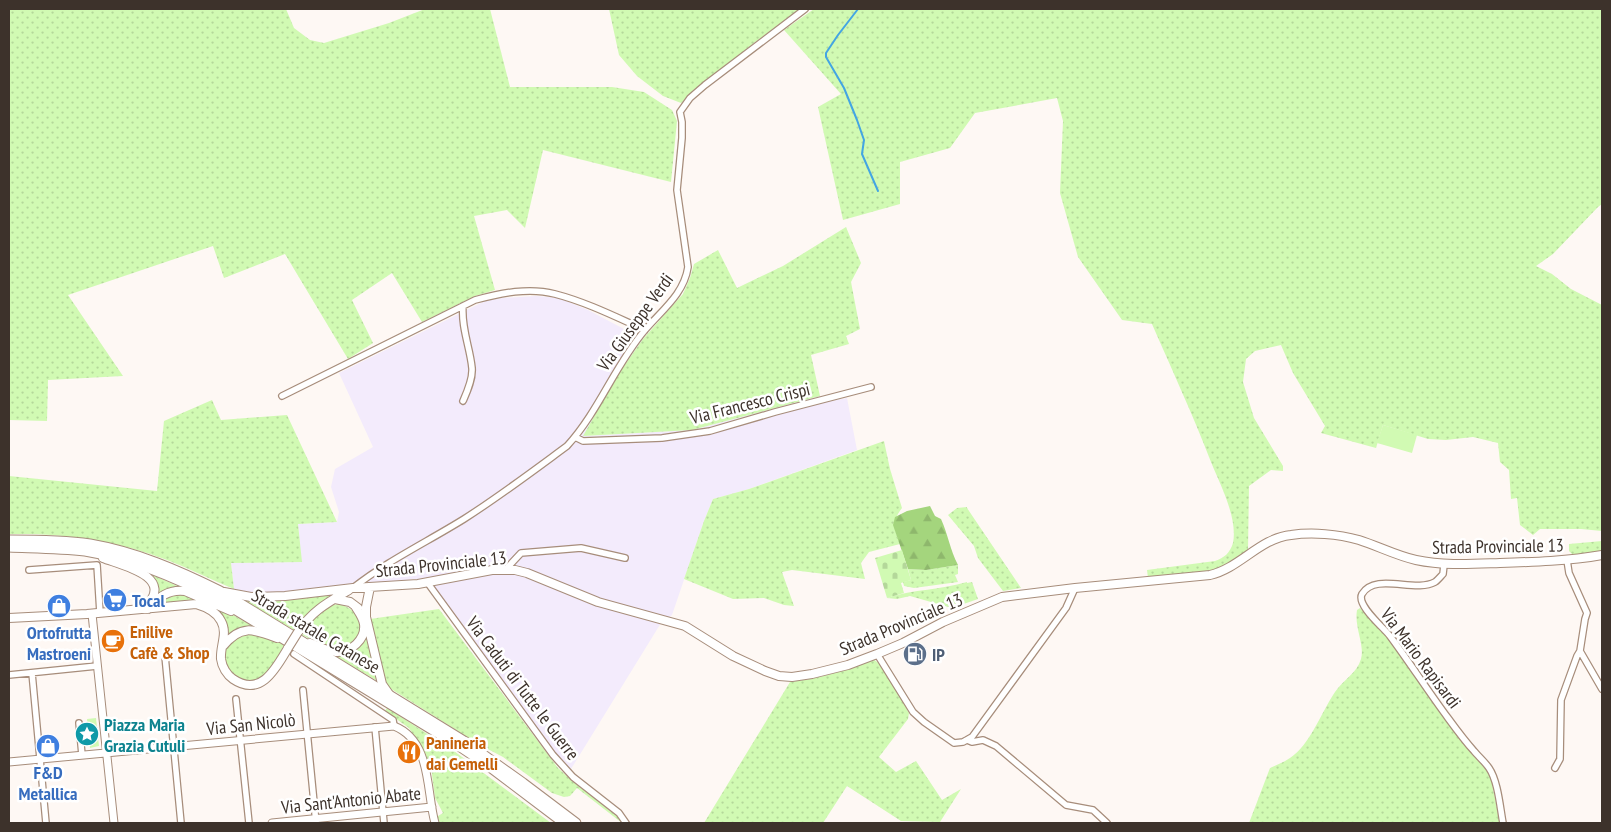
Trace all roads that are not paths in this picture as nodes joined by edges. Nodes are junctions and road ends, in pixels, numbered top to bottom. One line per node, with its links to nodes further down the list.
1 (805, 9): 3 (street, Via Giuseppe Verdi)
2 (462, 306): 3 (street); 5 (street); 6 (street)
3 (644, 330): 7 (street, Via Giuseppe Verdi)
4 (871, 387): 7 (street, Via Francesco Crispi)
5 (282, 396)
6 (463, 401)
7 (575, 437): 17 (street, Via Giuseppe Verdi)
8 (9, 540): 22 (main road, Strada statale Catanese)
9 (9, 548): 10 (main road, Strada statale Catanese)
10 (87, 552): 25 (main road); 29 (main road, Strada statale Catanese)
11 (1602, 555): 13 (main road, Strada Provinciale 13)
12 (625, 558): 15 (street)
13 (1567, 560): 14 (main road, Strada Provinciale 13); 32 (street)
14 (1444, 565): 21 (main road, Strada Provinciale 13); 68 (street, Via Mario Rapisardi)
15 (506, 569): 18 (main road, Strada Provinciale 13); 33 (main road, Strada Provinciale 13)
16 (29, 570): 26 (street)
17 (370, 575): 19 (street); 20 (street, Via Giuseppe Verdi)
18 (427, 582): 19 (main road, Strada Provinciale 13); 66 (street, Via Caduti di Tutte le Guerre)
19 (370, 587): 20 (main road, Strada Provinciale 13); 27 (main road)
20 (353, 588): 22 (main road, Strada Provinciale 13); 23 (main road)
21 (1075, 588): 33 (main road, Strada Provinciale 13); 47 (street)
22 (220, 591): 30 (main road, Strada statale Catanese)
23 (334, 599): 24 (main road); 30 (main road)
24 (355, 606): 27 (main road); 30 (main road)
25 (146, 607): 26 (main road); 29 (main road); 31 (main road)
26 (96, 613): 28 (main road); 35 (street)
27 (366, 617): 40 (main road)
28 (9, 618)
29 (247, 618): 30 (main road, Strada statale Catanese)
30 (293, 643): 31 (main road); 31 (main road); 40 (main road, Strada statale Catanese); 43 (street); 64 (main road, Strada statale Catanese)
31 (222, 648)
32 (1580, 652): 38 (street); 53 (street)
33 (877, 654): 47 (street)
34 (164, 656): 48 (street)
35 (97, 666): 36 (street); 49 (street)
36 (32, 673): 37 (street); 51 (street)
37 (9, 675)
38 (1602, 689)
39 (303, 690): 45 (street)
40 (389, 694): 65 (main road, Strada statale Catanese)
41 (236, 699): 46 (street)
42 (78, 723): 50 (street)
43 (394, 726): 44 (street, Via San Nicolò); 54 (street)
44 (375, 727): 45 (street, Via San Nicolò); 55 (street)
45 (307, 734): 46 (street, Via San Nicolò); 56 (street)
46 (240, 740): 48 (street, Via San Nicolò); 60 (street)
47 (967, 740): 67 (street)
48 (173, 747): 49 (street, Via San Nicolò); 59 (street)
49 (106, 753): 50 (street, Via San Nicolò); 58 (street)
50 (82, 755): 51 (street, Via San Nicolò)
51 (40, 759): 52 (street, Via San Nicolò); 57 (street)
52 (9, 762)
53 (1555, 768)
54 (432, 807): 55 (street, Via Sant'Antonio Abate); 63 (street)
55 (383, 812): 56 (street, Via Sant'Antonio Abate); 62 (street)
56 (316, 821): 61 (street, Via Sant'Antonio Abate)
57 (46, 823)
58 (114, 823)
59 (181, 823)
60 (249, 823)
61 (272, 823)
62 (384, 823)
63 (435, 823)
64 (564, 823)
65 (576, 823)
66 (626, 823)
67 (1107, 823)
68 (1503, 823)

